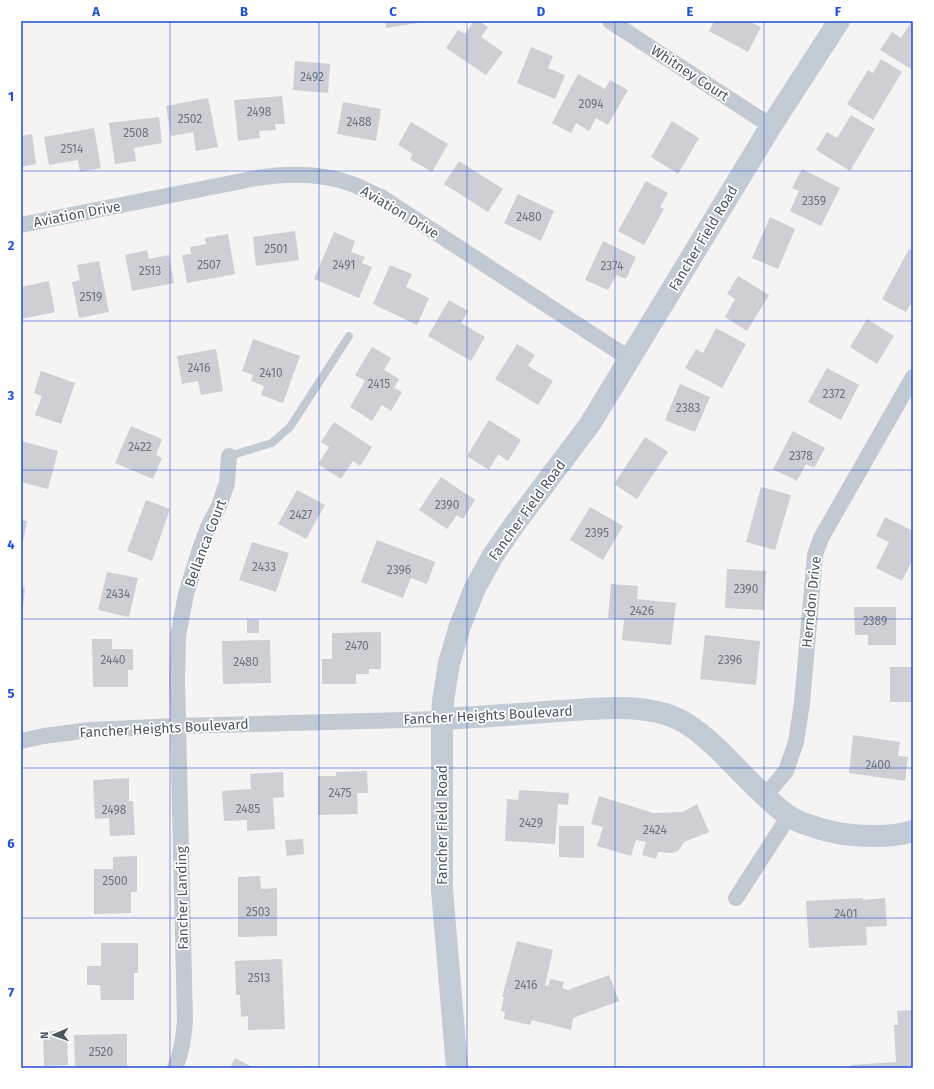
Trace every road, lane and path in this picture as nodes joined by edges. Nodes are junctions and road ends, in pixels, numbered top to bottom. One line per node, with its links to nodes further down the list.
1 (610, 21): 3 (street, Whitney Court)
2 (839, 21): 3 (street, Fancher Field Road)
3 (771, 126): 6 (street, Fancher Field Road)
4 (21, 226): 6 (street, Aviation Drive)
5 (349, 336): 8 (lane)
6 (630, 359): 9 (street, Fancher Field Road)
7 (913, 377): 12 (street, Herndon Drive)
8 (229, 456): 10 (street, Bellanca Court)
9 (442, 719): 10 (street, Fancher Heights Boulevard); 12 (street, Fancher Heights Boulevard); 17 (street, Fancher Field Road)
10 (178, 726): 11 (street, Fancher Heights Boulevard); 16 (street, Fancher Landing)
11 (21, 741)
12 (765, 796): 13 (street, Fancher Heights Boulevard)
13 (788, 816): 14 (street, Fancher Heights Boulevard); 15 (street)
14 (913, 831)
15 (736, 898)
16 (175, 1068)
17 (457, 1068)

